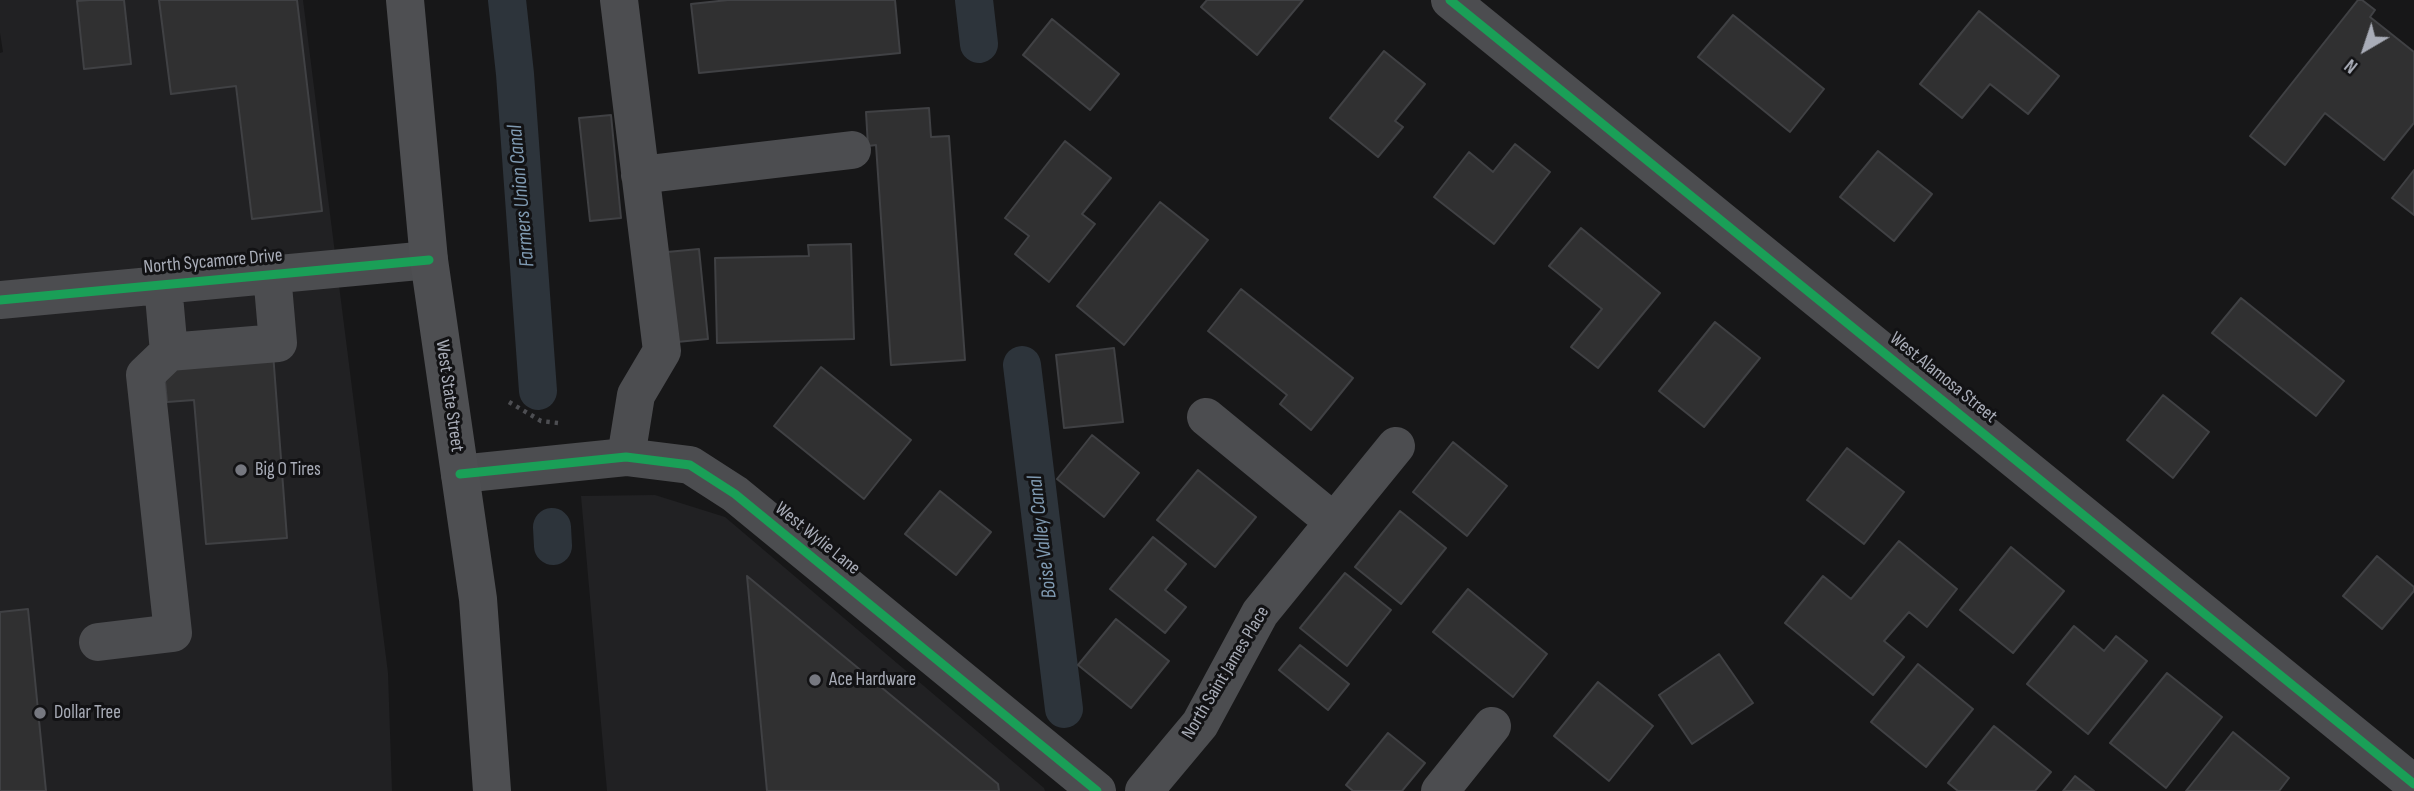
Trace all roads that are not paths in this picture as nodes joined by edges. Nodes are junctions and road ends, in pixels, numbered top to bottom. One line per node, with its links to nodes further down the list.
1 (405, 0): 6 (main road, West State Street)
2 (619, 0): 5 (street)
3 (1464, 4): 18 (street, West Alamosa Street)
4 (852, 150): 5 (street)
5 (640, 175): 13 (street)
6 (429, 260): 7 (street, North Sycamore Drive); 14 (main road, West State Street)
7 (272, 274): 8 (street, North Sycamore Drive); 10 (street)
8 (163, 285): 9 (street, North Sycamore Drive); 10 (street)
9 (0, 300)
10 (169, 352): 16 (street)
11 (1206, 417): 15 (street)
12 (1396, 446): 15 (street, North Saint James Place)
13 (626, 457): 14 (street, West Wylie Lane); 20 (street, West Wylie Lane)
14 (460, 474): 19 (main road, West State Street)
15 (1334, 522): 21 (street, North Saint James Place)
16 (98, 642)
17 (1492, 726): 22 (street)
18 (2414, 784)
19 (492, 791)
20 (1097, 791)
21 (1144, 791)
22 (1440, 791)

